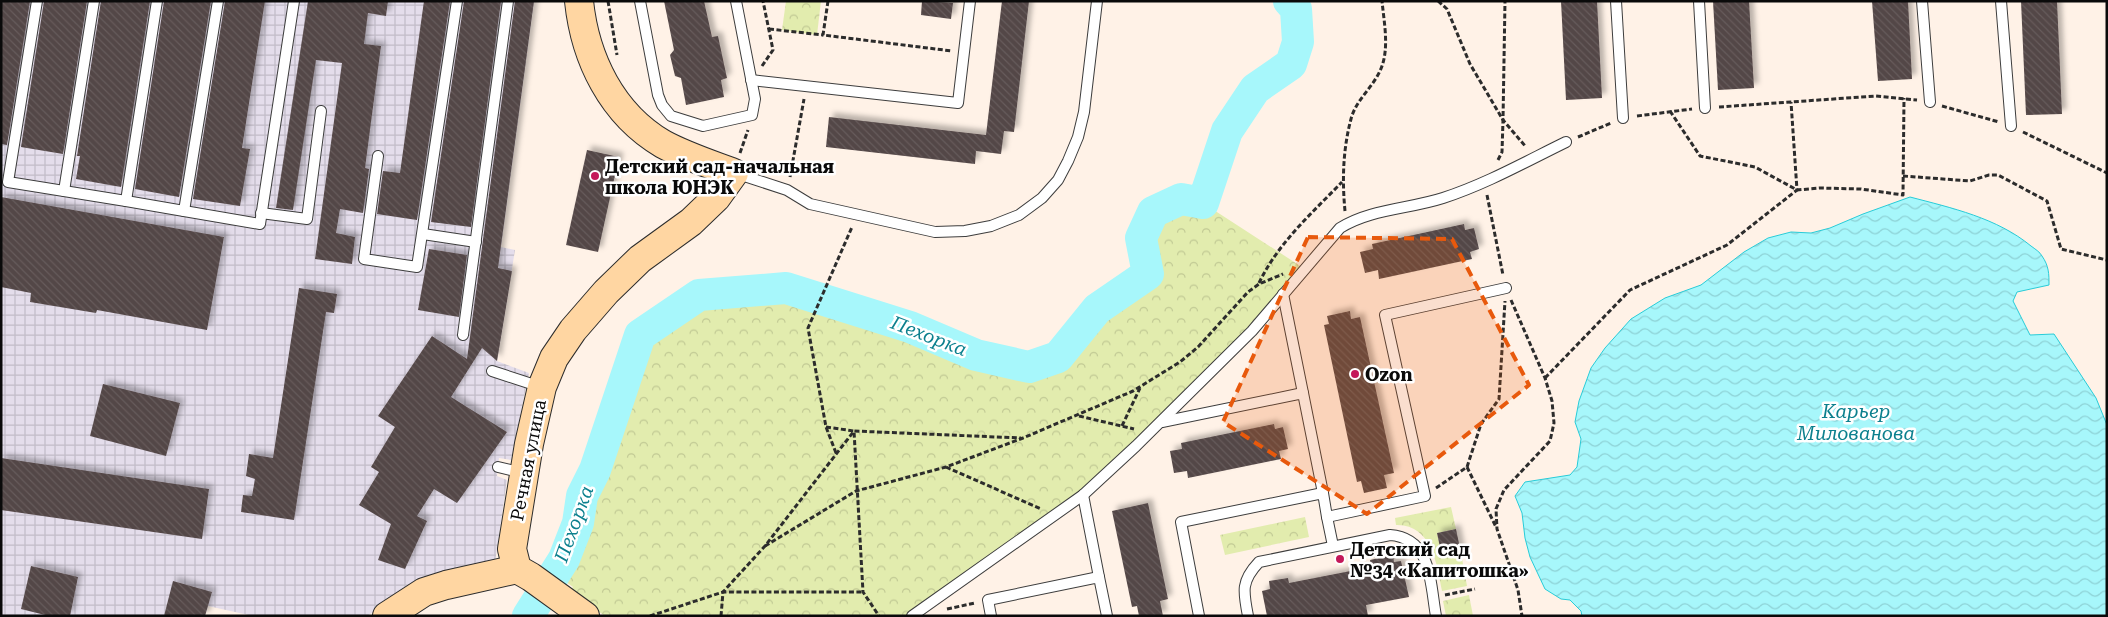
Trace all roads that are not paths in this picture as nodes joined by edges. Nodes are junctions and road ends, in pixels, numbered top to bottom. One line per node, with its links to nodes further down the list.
1 (36, 1): 26 (lane)
2 (94, 1): 26 (lane)
3 (157, 1): 27 (lane)
4 (218, 1): 28 (lane)
5 (294, 1): 29 (lane)
6 (457, 1): 30 (lane)
7 (508, 1): 31 (lane)
8 (579, 1): 25 (street)
9 (640, 1): 17 (lane)
10 (736, 1): 17 (lane)
11 (970, 1): 17 (lane)
12 (1097, 1): 25 (lane)
13 (1616, 1): 21 (lane)
14 (1699, 1): 19 (lane)
15 (1922, 1): 18 (lane)
16 (2001, 1): 22 (lane)
17 (751, 80)
18 (1930, 102)
19 (1705, 108)
20 (321, 111): 29 (lane)
21 (1623, 118)
22 (2011, 126)
23 (1566, 142): 33 (lane)
24 (378, 156): 30 (lane)
25 (734, 172): 36 (street, Речная улица)
26 (64, 191): 27 (lane)
27 (126, 201): 28 (lane)
28 (184, 211): 29 (lane)
29 (261, 213)
30 (423, 234): 31 (lane)
31 (476, 242): 34 (lane)
32 (1506, 288): 43 (lane)
33 (1283, 294): 37 (lane); 38 (lane)
34 (463, 335)
35 (492, 370): 36 (lane)
36 (542, 387): 40 (street, Речная улица)
37 (1303, 393): 38 (lane); 41 (lane)
38 (1160, 422): 42 (lane)
39 (498, 467): 40 (lane)
40 (524, 474): 45 (street, Речная улица)
41 (1323, 494): 43 (lane); 52 (lane)
42 (1083, 495): 46 (lane); 49 (lane)
43 (1327, 516): 44 (lane)
44 (1333, 546): 53 (lane); 54 (lane)
45 (524, 573): 47 (street); 48 (street)
46 (1099, 576): 50 (lane); 51 (lane)
47 (574, 608)
48 (387, 616)
49 (912, 616)
50 (991, 616)
51 (1107, 616)
52 (1199, 616)
53 (1248, 616)
54 (1436, 616)

